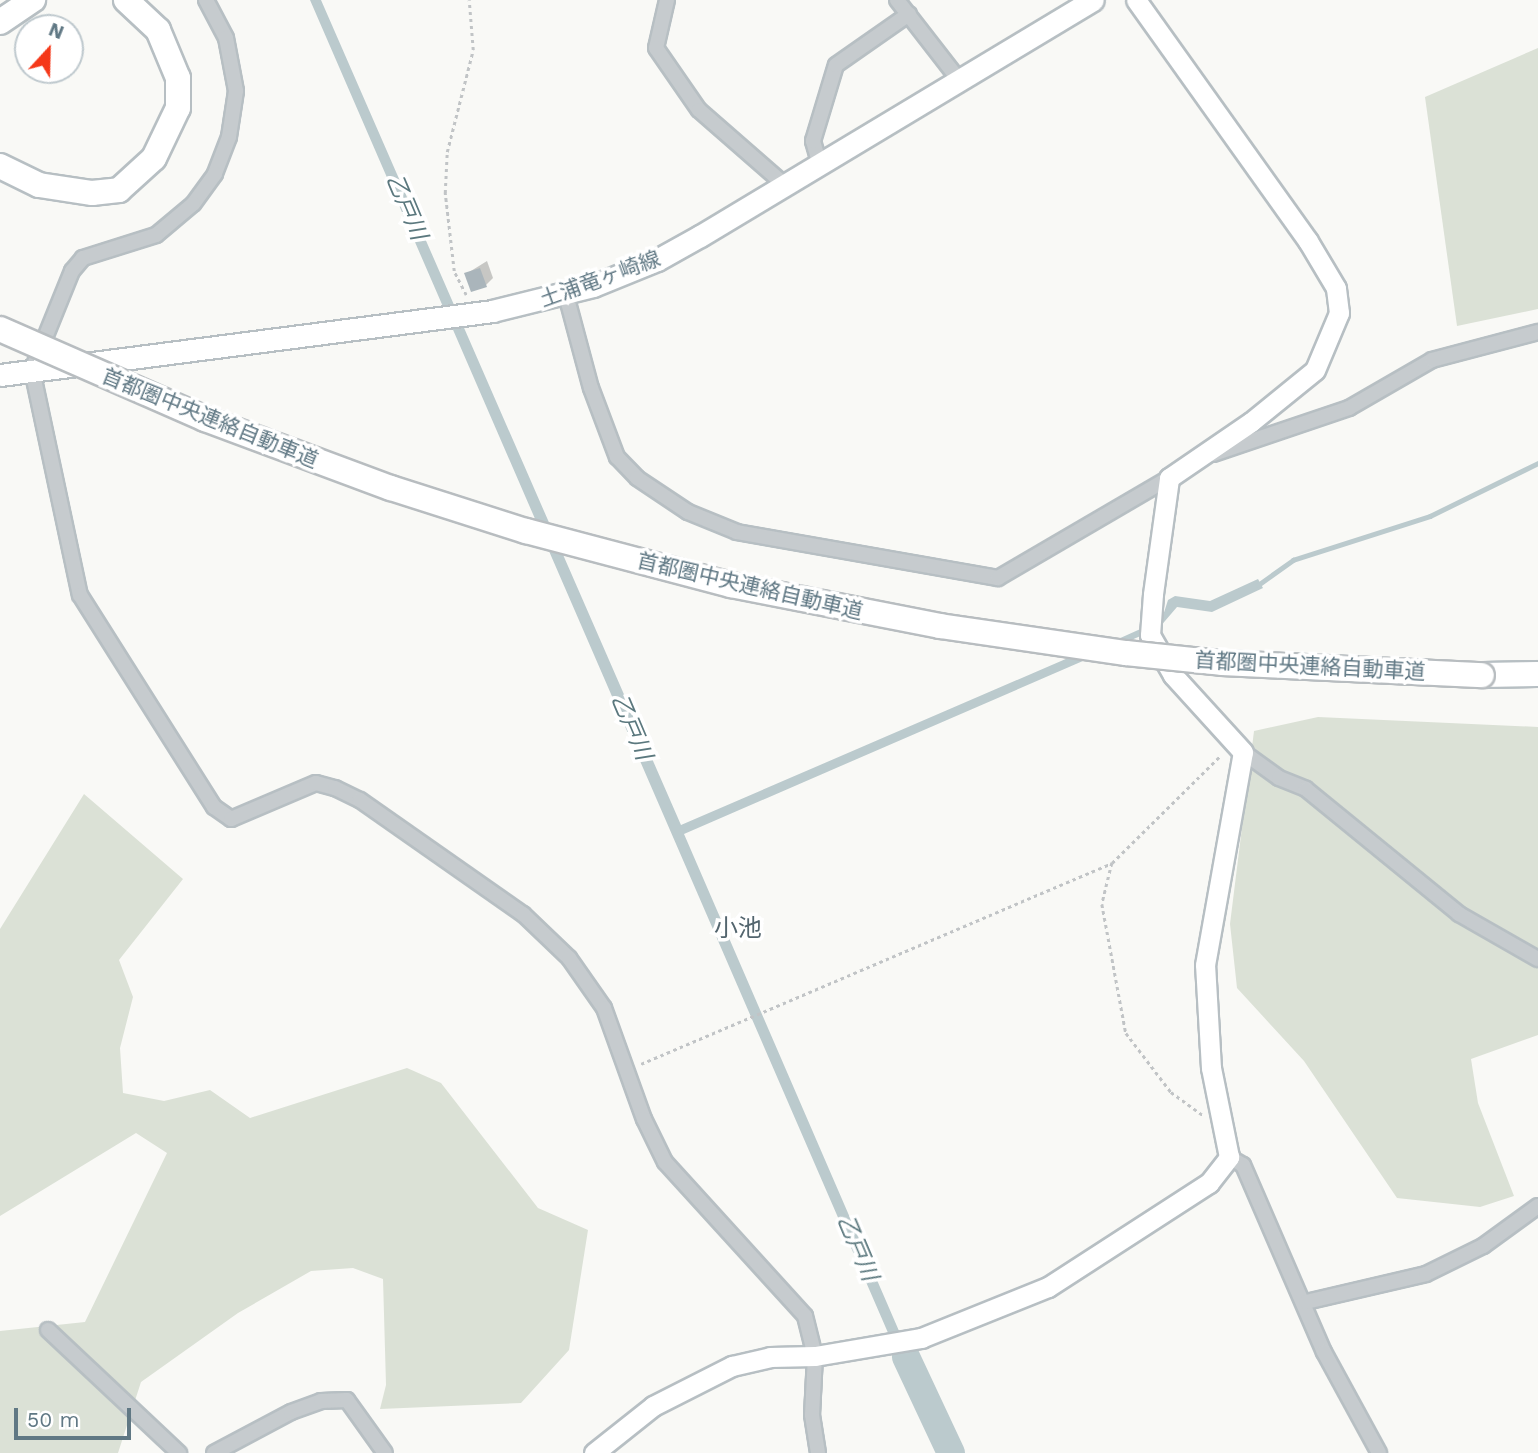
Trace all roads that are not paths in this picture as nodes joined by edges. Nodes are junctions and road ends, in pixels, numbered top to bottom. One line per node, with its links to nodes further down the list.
1 (33, 0): 9 (highway)
2 (126, 0): 12 (highway)
3 (206, 0): 17 (street)
4 (667, 0): 13 (street)
5 (897, 0): 8 (street)
6 (1093, 0): 10 (main road, 土浦竜ヶ崎線)
7 (1136, 0): 19 (street)
8 (909, 14): 10 (street); 11 (street)
9 (0, 22)
10 (959, 80): 11 (main road, 土浦竜ヶ崎線)
11 (819, 162): 13 (main road, 土浦竜ヶ崎線)
12 (0, 166)
13 (785, 185): 14 (main road, 土浦竜ヶ崎線)
14 (566, 295): 17 (main road, 土浦竜ヶ崎線); 20 (street)
15 (0, 329): 21 (highway, 首都圏中央連絡自動車道, bridge)
16 (1538, 332): 19 (street)
17 (32, 370): 18 (main road, 土浦竜ヶ崎線); 28 (street)
18 (0, 375)
19 (1198, 459): 20 (street)
20 (1169, 478): 22 (street)
21 (1538, 674)
22 (1238, 747): 23 (street); 24 (street)
23 (1538, 959)
24 (1229, 1157): 26 (street); 28 (street)
25 (1538, 1206): 26 (street)
26 (1306, 1302): 34 (street)
27 (48, 1331): 29 (street)
28 (815, 1356): 32 (street); 33 (street)
29 (179, 1453)
30 (214, 1453): 31 (street)
31 (385, 1453)
32 (594, 1453)
33 (818, 1453)
34 (1378, 1453)

